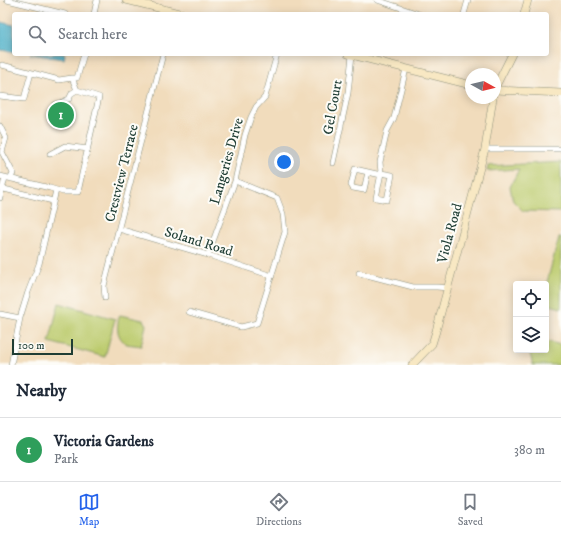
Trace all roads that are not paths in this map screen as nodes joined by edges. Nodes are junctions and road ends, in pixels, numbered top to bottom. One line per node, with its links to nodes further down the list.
1 (7, 0): 7 (street)
2 (98, 0): 8 (street)
3 (126, 0): 9 (street)
4 (377, 0): 10 (street)
5 (468, 0): 11 (street)
6 (528, 0): 12 (street)
7 (57, 12)
8 (95, 12)
9 (169, 12)
10 (413, 12)
11 (465, 12)
12 (525, 12)
13 (83, 56): 23 (street)
14 (162, 56): 46 (street, Crestview Terrace)
15 (276, 56): 41 (street, Langeries Drive)
16 (350, 56): 37 (street, Gel Court)
17 (357, 56): 20 (street)
18 (511, 56): 22 (street)
19 (2, 65): 21 (street)
20 (406, 69): 24 (street); 39 (street)
21 (31, 73): 23 (street); 28 (street)
22 (501, 77)
23 (74, 78): 26 (street)
24 (465, 84)
25 (501, 89): 27 (street)
26 (78, 90): 30 (street); 34 (street)
27 (561, 93)
28 (0, 96)
29 (492, 104): 32 (street, Viola Road)
30 (55, 105)
31 (0, 126): 36 (street)
32 (485, 149): 33 (street); 50 (street, Viola Road)
33 (561, 149)
34 (88, 150): 35 (street); 43 (street)
35 (50, 154)
36 (2, 157): 40 (street)
37 (333, 163)
38 (368, 172): 38 (street); 39 (street)
39 (381, 174): 39 (street)
40 (5, 178): 42 (street); 43 (street)
41 (235, 181): 47 (street, Langeries Drive); 49 (street)
42 (1, 188): 44 (street); 45 (street)
43 (56, 190): 45 (street)
44 (0, 198)
45 (54, 201): 54 (street)
46 (119, 229): 47 (street, Soland Road); 51 (street, Crestview Terrace)
47 (208, 255): 49 (street, Soland Road)
48 (359, 273): 50 (street)
49 (272, 276): 52 (street)
50 (448, 288): 56 (street, Viola Road)
51 (105, 298)
52 (189, 312)
53 (0, 314): 54 (street)
54 (20, 318): 55 (street)
55 (11, 365)
56 (412, 365)

